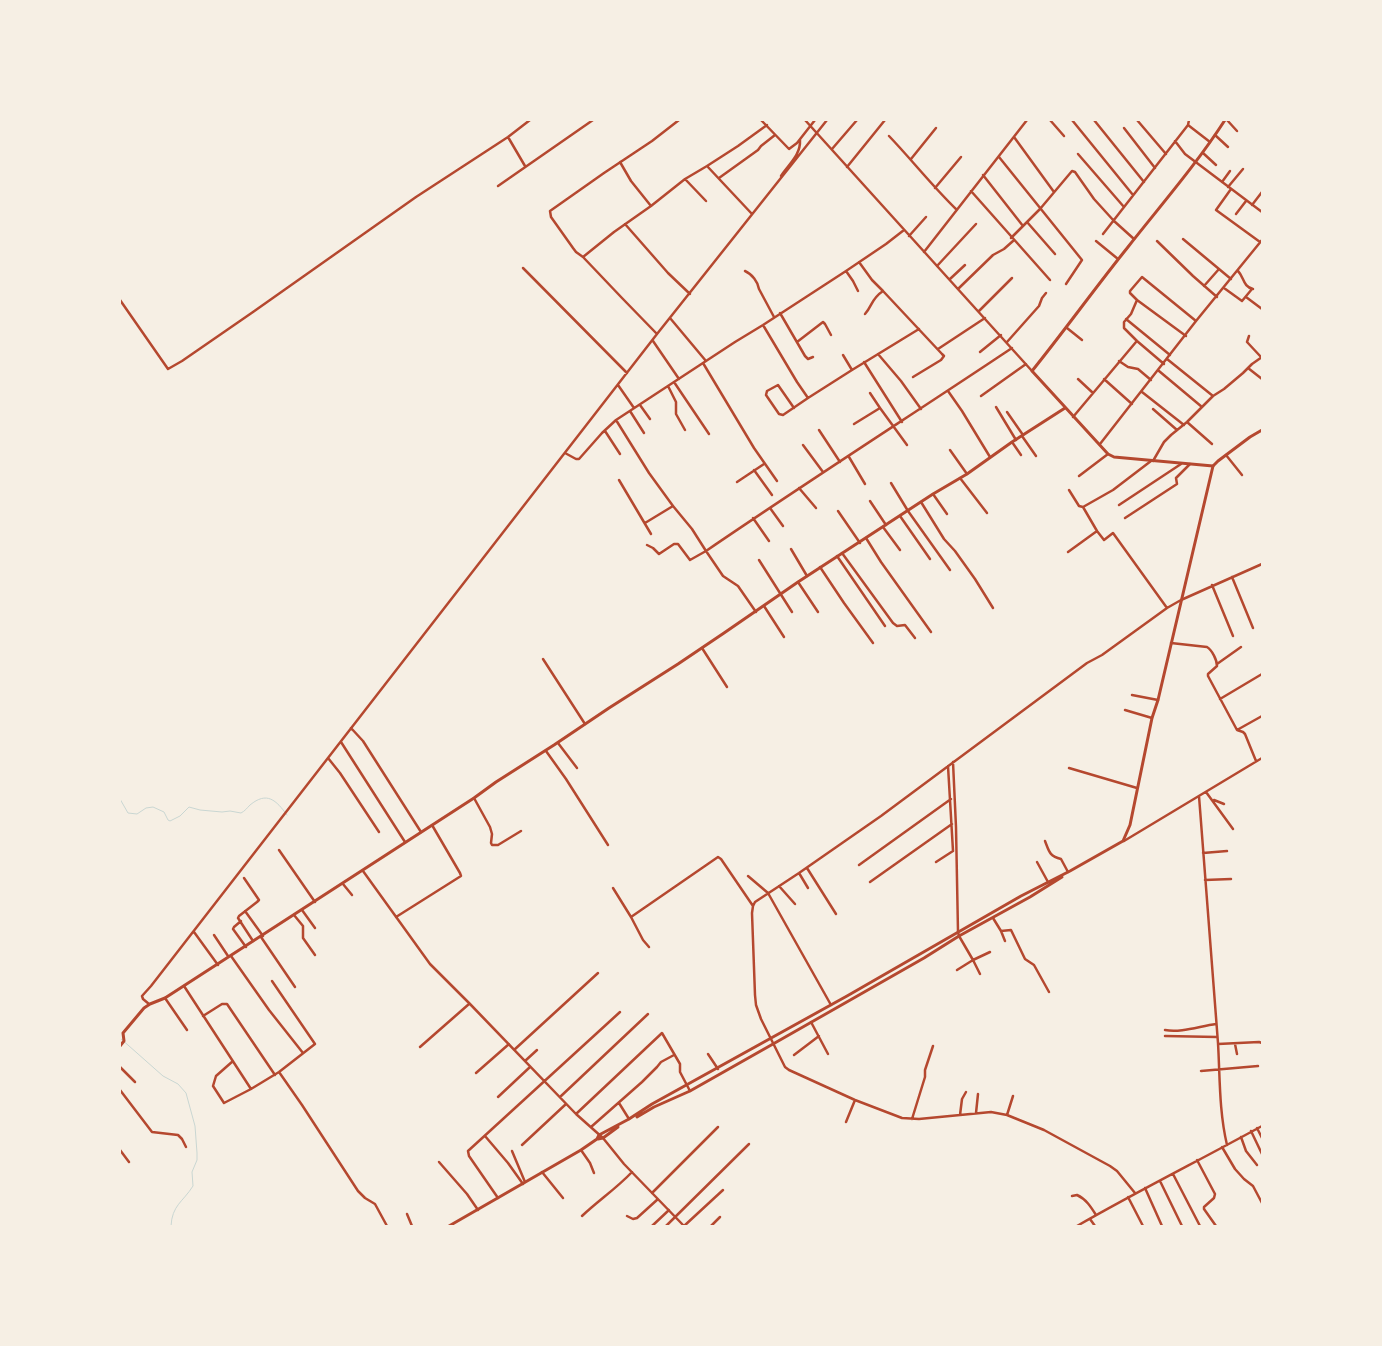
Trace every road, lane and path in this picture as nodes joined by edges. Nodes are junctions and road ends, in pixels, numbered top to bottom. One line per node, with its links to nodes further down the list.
1 (530, 120): 30 (street)
2 (593, 120): 46 (street)
3 (680, 120): 44 (street)
4 (761, 120): 19 (street)
5 (805, 120): 20 (street)
6 (815, 120): 20 (street)
7 (827, 120): 25 (street)
8 (857, 120): 36 (street)
9 (885, 120): 48 (street)
10 (1020, 120): 18 (street)
11 (1027, 120): 18 (street)
12 (1050, 120): 29 (street)
13 (1072, 120): 65 (street)
14 (1094, 120): 56 (street)
15 (1137, 120): 39 (street)
16 (1189, 120): 21 (street)
17 (1226, 120): 24 (street); 27 (main road)
18 (1024, 123): 31 (street)
19 (766, 126): 26 (street); 47 (street)
20 (810, 126): 25 (street); 32 (street)
21 (1188, 126): 33 (street); 34 (street)
22 (936, 128): 42 (street)
23 (1124, 128): 49 (street)
24 (1237, 131)
25 (817, 133): 36 (street); 55 (street)
26 (775, 134): 32 (street); 53 (street)
27 (1215, 135): 34 (main road); 35 (street)
28 (889, 136): 42 (street)
29 (1064, 136)
30 (508, 137): 46 (street); 117 (street)
31 (1014, 137): 41 (street); 63 (street)
32 (799, 139): 55 (street)
33 (1176, 141): 39 (street); 43 (street)
34 (1210, 142): 37 (main road)
35 (1228, 147)
36 (832, 149): 48 (street)
37 (1203, 153): 43 (main road); 45 (street)
38 (1078, 154): 70 (street)
39 (1166, 154): 49 (street)
40 (961, 157): 60 (street)
41 (998, 157): 52 (street); 71 (street)
42 (911, 159): 60 (street)
43 (1196, 161): 57 (street); 86 (main road)
44 (620, 162): 69 (street); 93 (street)
45 (1216, 165)
46 (525, 166): 58 (street)
47 (707, 166): 53 (street); 54 (street)
48 (847, 167): 82 (street)
49 (1155, 168): 56 (street)
50 (1243, 169): 59 (street)
51 (1230, 171): 57 (street)
52 (983, 175): 62 (street); 81 (street)
53 (719, 178): 74 (street)
54 (685, 179): 66 (street); 69 (street)
55 (779, 181): 74 (street)
56 (1144, 182): 65 (street)
57 (1222, 182): 59 (street)
58 (498, 186)
59 (1228, 186): 61 (street)
60 (935, 188): 72 (street)
61 (1231, 189): 67 (street); 89 (street)
62 (971, 191): 72 (street); 85 (street)
63 (1054, 192): 71 (street); 77 (street)
64 (1262, 192): 68 (street)
65 (1133, 195): 70 (street)
66 (706, 200)
67 (1246, 201): 68 (street); 75 (street)
68 (1252, 205): 73 (street)
69 (651, 206): 79 (street)
70 (1124, 207): 77 (street)
71 (1040, 209): 78 (street); 107 (street)
72 (957, 210): 91 (street)
73 (1262, 212)
74 (752, 214): 114 (street)
75 (1236, 214)
76 (926, 216): 84 (street)
77 (1114, 221): 83 (street); 86 (street)
78 (1027, 222): 81 (street); 92 (street)
79 (625, 224): 93 (street); 114 (street)
80 (976, 224): 97 (street)
81 (1023, 226): 85 (street)
82 (904, 230): 84 (street); 95 (street)
83 (1103, 234)
84 (909, 236): 91 (street)
85 (1013, 239): 106 (street); 110 (street)
86 (1134, 239): 94 (main road)
87 (1183, 239): 99 (street)
88 (1157, 241): 108 (street)
89 (1261, 241): 101 (street)
90 (1096, 242): 94 (street)
91 (924, 252): 97 (street)
92 (1055, 254)
93 (584, 257): 131 (street)
94 (1118, 259): 129 (main road)
95 (858, 262): 100 (street); 112 (street)
96 (965, 265): 104 (street)
97 (937, 266): 104 (street)
98 (523, 268): 159 (street)
99 (1219, 269): 105 (street); 108 (street)
100 (846, 271): 111 (street); 121 (street)
101 (1238, 271): 105 (street); 116 (street)
102 (744, 272): 123 (street)
103 (1012, 278): 120 (street)
104 (950, 279): 110 (street)
105 (1231, 279): 109 (street)
106 (1050, 280)
107 (1066, 284)
108 (1204, 286): 115 (street)
109 (1224, 288): 115 (street); 116 (street)
110 (958, 289): 120 (street)
111 (858, 291)
112 (883, 291): 122 (street); 130 (street)
113 (1046, 293): 140 (street)
114 (690, 294): 124 (street)
115 (1217, 297): 127 (street)
116 (1246, 297): 119 (street)
117 (120, 300)
118 (1137, 300): 126 (street); 127 (street); 134 (street)
119 (1262, 310)
120 (979, 312): 125 (street)
121 (780, 313): 123 (street); 139 (street)
122 (865, 314)
123 (774, 317): 128 (street)
124 (670, 318): 131 (street); 151 (street)
125 (985, 318): 133 (street); 142 (street)
126 (1126, 319): 138 (street); 146 (street)
127 (1196, 321): 134 (street)
128 (764, 325): 151 (street); 175 (street)
129 (1067, 328): 137 (street); 158 (main road)
130 (918, 329): 142 (street); 144 (street)
131 (658, 334): 136 (street)
132 (831, 335): 139 (street)
133 (1001, 335): 140 (street); 143 (street)
134 (1186, 336): 146 (street)
135 (1249, 336): 147 (street)
136 (653, 340): 159 (street); 161 (street)
137 (1082, 340)
138 (1137, 341): 150 (street); 154 (street)
139 (797, 342): 148 (street)
140 (1006, 342): 141 (street)
141 (1012, 348): 153 (street); 169 (street)
142 (938, 349): 160 (street)
143 (980, 352)
144 (878, 354): 152 (street); 184 (street)
145 (843, 355): 156 (street)
146 (1170, 355): 149 (street)
147 (1262, 357): 155 (street)
148 (813, 358)
149 (1167, 359): 154 (street); 174 (street)
150 (1119, 361): 163 (street); 165 (street)
151 (704, 362): 161 (street); 219 (street)
152 (864, 362): 156 (street); 191 (street)
153 (1026, 364): 158 (street); 173 (street)
154 (1164, 364): 157 (street)
155 (1248, 368): 164 (street); 174 (street)
156 (852, 370): 175 (street)
157 (1158, 370): 165 (street); 179 (street)
158 (1032, 371): 183 (main road)
159 (627, 373): 167 (street)
160 (913, 377)
161 (679, 379): 166 (street)
162 (1078, 379): 172 (street)
163 (1104, 379): 172 (street); 176 (street)
164 (1262, 379)
165 (1151, 380): 170 (street)
166 (674, 382): 168 (street); 201 (street)
167 (618, 386): 180 (street); 209 (street)
168 (668, 386): 177 (street); 195 (street)
169 (948, 391): 184 (street); 216 (street)
170 (1142, 392): 176 (street); 193 (street)
171 (870, 393): 182 (street)
172 (1094, 393): 188 (street)
173 (981, 396)
174 (1213, 396): 179 (street)
175 (808, 398): 181 (street)
176 (1132, 404): 207 (street)
177 (640, 405): 180 (street); 189 (street)
178 (996, 406): 203 (street)
179 (1202, 406): 193 (street)
180 (634, 408): 186 (street)
181 (794, 408): 181 (street)
182 (880, 408): 192 (street); 194 (street)
183 (1065, 408): 188 (main road); 202 (main road)
184 (921, 409): 191 (street)
185 (1153, 409): 197 (street)
186 (630, 412): 190 (street); 200 (street)
187 (1007, 412): 202 (street)
188 (1073, 417): 207 (main road)
189 (650, 419)
190 (616, 420): 199 (street); 241 (street)
191 (902, 422): 194 (street)
192 (854, 424)
193 (1186, 424): 197 (street); 205 (street)
194 (893, 427): 206 (street); 214 (street)
195 (685, 430)
196 (819, 430): 218 (street)
197 (1177, 430): 217 (street)
198 (1262, 430): 213 (main road)
199 (605, 431): 209 (street); 210 (street)
200 (644, 433)
201 (709, 434)
202 (1022, 436): 203 (main road); 215 (street)
203 (1014, 441): 212 (street); 216 (main road)
204 (803, 444): 224 (street)
205 (1212, 444)
206 (907, 446)
207 (1099, 446): 211 (main road)
208 (950, 450): 225 (street)
209 (565, 453): 305 (street)
210 (620, 454)
211 (1108, 454): 217 (main road); 227 (street)
212 (1021, 455)
213 (1226, 455): 222 (main road); 226 (street)
214 (848, 456): 218 (street); 233 (street)
215 (1036, 456)
216 (990, 458): 225 (main road)
217 (1152, 461): 220 (main road); 242 (street)
218 (840, 462): 224 (street)
219 (764, 464): 223 (street); 230 (street)
220 (1181, 464): 221 (main road); 240 (street)
221 (1190, 464): 222 (main road); 251 (street)
222 (1212, 466): 277 (main road)
223 (754, 470): 231 (street); 237 (street)
224 (823, 472): 234 (street)
225 (967, 474): 228 (main road)
226 (1242, 475)
227 (1079, 476)
228 (960, 478): 236 (main road); 247 (street)
229 (619, 480): 252 (street)
230 (777, 481)
231 (738, 482)
232 (891, 483): 246 (street)
233 (865, 484)
234 (799, 488): 243 (street); 244 (street)
235 (1069, 490): 242 (street)
236 (933, 494): 239 (main road); 248 (street)
237 (772, 495)
238 (870, 501): 254 (street)
239 (921, 502): 246 (main road); 279 (street)
240 (1119, 505)
241 (673, 506): 252 (street); 263 (street)
242 (1083, 507): 255 (street)
243 (770, 508): 250 (street); 253 (street)
244 (816, 508)
245 (838, 511): 259 (street)
246 (908, 511): 249 (main road); 271 (street)
247 (987, 513)
248 (947, 514)
249 (900, 516): 254 (main road); 267 (street)
250 (753, 518): 258 (street); 263 (street)
251 (1125, 518)
252 (645, 523): 256 (street)
253 (783, 526)
254 (884, 526): 257 (main road); 262 (street)
255 (1097, 531): 264 (street); 280 (street)
256 (651, 534)
257 (866, 538): 259 (main road); 286 (street)
258 (769, 542)
259 (860, 542): 265 (main road)
260 (646, 545): 263 (street)
261 (791, 549): 272 (street)
262 (900, 550)
263 (706, 551): 281 (street)
264 (1068, 552)
265 (842, 553): 266 (main road); 289 (street)
266 (838, 556): 270 (main road); 284 (street)
267 (930, 559)
268 (759, 560): 276 (street)
269 (1262, 564): 273 (street)
270 (820, 568): 272 (main road); 291 (street)
271 (950, 570)
272 (807, 576): 274 (main road)
273 (1232, 577): 275 (street); 285 (street)
274 (798, 582): 276 (main road); 283 (street)
275 (1212, 585): 277 (street); 287 (street)
276 (781, 594): 278 (main road); 282 (street)
277 (1181, 600): 280 (street); 290 (main road)
278 (764, 606): 281 (main road); 288 (street)
279 (993, 608)
280 (1167, 608): 313 (street)
281 (756, 612): 293 (main road)
282 (792, 612)
283 (818, 612)
284 (885, 626)
285 (1253, 628)
286 (931, 632)
287 (1233, 636)
288 (784, 637)
289 (916, 638)
290 (1171, 642): 295 (street); 300 (main road)
291 (873, 643)
292 (1241, 647): 295 (street)
293 (702, 648): 297 (street); 304 (main road)
294 (543, 659): 304 (street)
295 (1217, 664): 299 (street)
296 (1262, 674): 299 (street)
297 (727, 687)
298 (1132, 696): 300 (street)
299 (1220, 699): 306 (street)
300 (1158, 700): 303 (main road)
301 (1125, 710): 303 (street)
302 (1262, 716): 306 (street)
303 (1152, 718): 317 (main road)
304 (585, 724): 308 (main road)
305 (352, 728): 307 (street); 329 (street)
306 (1237, 730): 312 (street)
307 (341, 742): 310 (street); 332 (street)
308 (558, 743): 309 (main road); 315 (street)
309 (546, 751): 320 (main road); 333 (street)
310 (328, 758): 328 (street); 369 (street)
311 (1262, 758): 312 (street)
312 (1256, 761): 318 (street)
313 (953, 762): 314 (street); 370 (street)
314 (948, 766): 321 (street); 340 (street)
315 (577, 768)
316 (1069, 768): 317 (street)
317 (1137, 788): 331 (main road)
318 (1206, 792): 319 (street); 322 (street)
319 (1199, 796): 331 (street); 336 (street)
320 (474, 798): 324 (main road); 327 (street)
321 (950, 799): 325 (street); 339 (street)
322 (1212, 799): 323 (street); 326 (street)
323 (1224, 804)
324 (432, 824): 329 (main road); 363 (street)
325 (952, 824): 337 (street); 348 (street)
326 (1233, 829)
327 (521, 831)
328 (379, 832)
329 (421, 832): 332 (main road)
330 (1045, 841): 342 (street)
331 (1123, 841): 342 (main road)
332 (405, 842): 341 (main road)
333 (608, 845)
334 (279, 850): 356 (street)
335 (1227, 851): 336 (street)
336 (1203, 853): 347 (street)
337 (936, 862)
338 (1036, 862): 349 (street)
339 (859, 865)
340 (807, 868): 343 (street); 361 (street)
341 (363, 871): 350 (main road); 363 (street)
342 (1068, 872): 349 (main road); 365 (main road)
343 (799, 873): 351 (street); 353 (street)
344 (748, 876): 354 (street)
345 (244, 878): 360 (street)
346 (1231, 879): 347 (street)
347 (1205, 880): 398 (street)
348 (870, 882)
349 (1048, 882): 370 (main road)
350 (343, 884): 355 (street); 356 (main road)
351 (779, 886): 354 (street); 357 (street)
352 (613, 888): 364 (street)
353 (808, 888)
354 (768, 893): 358 (street); 393 (street)
355 (352, 895)
356 (315, 902): 359 (main road)
357 (795, 904)
358 (753, 906): 364 (street); 404 (street)
359 (302, 910): 362 (main road); 367 (street)
360 (245, 911): 366 (street); 372 (street)
361 (836, 914)
362 (294, 915): 372 (main road); 379 (street)
363 (396, 917): 392 (street)
364 (631, 917): 377 (street)
365 (993, 918): 368 (street); 373 (main road)
366 (241, 922): 375 (street); 376 (street)
367 (315, 928)
368 (1001, 931): 374 (street); 389 (street)
369 (194, 932): 382 (street); 391 (street)
370 (958, 932): 373 (street); 393 (main road)
371 (214, 935): 380 (street)
372 (262, 936): 375 (main road); 388 (street)
373 (959, 936): 381 (street); 397 (main road)
374 (1005, 941)
375 (254, 942): 376 (main road)
376 (246, 947): 380 (main road)
377 (649, 947)
378 (990, 952): 381 (street)
379 (315, 955)
380 (230, 957): 382 (main road); 415 (street)
381 (973, 960): 383 (street); 385 (street)
382 (218, 965): 387 (main road)
383 (957, 970)
384 (598, 973): 413 (street)
385 (980, 974)
386 (272, 981): 415 (street)
387 (184, 986): 390 (main road); 396 (street)
388 (295, 987)
389 (1050, 992)
390 (165, 998): 391 (main road); 399 (street)
391 (150, 1004): 410 (main road)
392 (470, 1004): 405 (street); 412 (street)
393 (831, 1005): 404 (main road)
394 (620, 1012): 432 (street)
395 (648, 1014): 442 (street)
396 (203, 1016): 421 (street); 431 (street)
397 (811, 1022): 401 (street); 406 (main road)
398 (1216, 1024): 400 (street); 403 (street)
399 (188, 1030)
400 (1165, 1030)
401 (819, 1036): 417 (street); 420 (street)
402 (1165, 1036): 403 (street)
403 (1217, 1037): 407 (street)
404 (771, 1039): 406 (street); 426 (main road)
405 (508, 1044): 413 (street); 430 (street)
406 (773, 1044): 437 (main road); 443 (street)
407 (1218, 1044): 408 (street); 427 (street)
408 (1236, 1044): 409 (street); 418 (street)
409 (1262, 1044)
410 (120, 1046)
411 (933, 1046): 452 (street)
412 (420, 1047)
413 (514, 1050): 422 (street)
414 (537, 1050): 422 (street)
415 (303, 1053): 429 (street)
416 (708, 1054): 426 (street)
417 (828, 1054)
418 (1237, 1054)
419 (675, 1055): 434 (street); 444 (street); 448 (street)
420 (794, 1055)
421 (234, 1060): 435 (street); 435 (street)
422 (524, 1061): 424 (street)
423 (1258, 1066): 427 (street)
424 (530, 1067): 432 (street); 441 (street)
425 (121, 1068): 433 (street)
426 (718, 1069): 434 (main road)
427 (1220, 1070): 428 (street); 465 (street)
428 (1201, 1071)
429 (279, 1072): 431 (street); 502 (street)
430 (476, 1073)
431 (275, 1075): 435 (street)
432 (544, 1081): 442 (street); 459 (street)
433 (135, 1082)
434 (687, 1086): 437 (street); 446 (main road)
435 (251, 1089)
436 (120, 1090): 466 (street)
437 (690, 1091): 446 (main road)
438 (966, 1092): 449 (street)
439 (978, 1094): 447 (street)
440 (1013, 1096): 450 (street)
441 (498, 1097)
442 (560, 1097): 445 (street)
443 (855, 1100): 452 (street); 453 (street)
444 (619, 1103): 451 (street); 455 (street)
445 (566, 1104): 448 (street); 464 (street)
446 (653, 1106): 451 (main road); 460 (main road)
447 (976, 1113): 449 (street); 450 (street)
448 (576, 1114): 455 (street)
449 (960, 1115): 452 (street)
450 (1006, 1115): 485 (street)
451 (629, 1119): 460 (main road)
452 (912, 1119)
453 (846, 1122)
454 (1262, 1126): 457 (street)
455 (591, 1127): 460 (street)
456 (718, 1127): 484 (street)
457 (1257, 1128): 458 (street); 462 (street)
458 (1251, 1131): 461 (street); 471 (street)
459 (485, 1136): 481 (street); 488 (street)
460 (600, 1137): 469 (main road); 477 (street)
461 (1241, 1137): 465 (street); 475 (street)
462 (1262, 1138)
463 (748, 1144): 498 (street)
464 (522, 1145)
465 (1227, 1145): 467 (street)
466 (186, 1147)
467 (1222, 1147): 472 (street); 491 (street)
468 (120, 1150): 473 (street)
469 (581, 1150): 476 (main road); 478 (street)
470 (512, 1151): 481 (street)
471 (1262, 1154)
472 (1197, 1160): 479 (street); 515 (street)
473 (129, 1162)
474 (439, 1162): 492 (street)
475 (1258, 1165)
476 (542, 1172): 481 (main road); 489 (street)
477 (632, 1172): 484 (street); 496 (street)
478 (594, 1173)
479 (1173, 1174): 480 (street); 514 (street)
480 (1160, 1181): 482 (street); 513 (street)
481 (524, 1183): 488 (main road)
482 (1145, 1188): 485 (street); 512 (street)
483 (723, 1190): 507 (street)
484 (652, 1193): 490 (street)
485 (1135, 1193): 487 (street)
486 (1072, 1196): 495 (street)
487 (1128, 1197): 495 (street); 511 (street)
488 (498, 1198): 492 (main road)
489 (563, 1198)
490 (658, 1199): 493 (street); 497 (street)
491 (1262, 1203)
492 (478, 1210): 504 (main road)
493 (669, 1210): 498 (street); 505 (street)
494 (406, 1214): 503 (street)
495 (1096, 1215): 500 (street)
496 (582, 1216)
497 (627, 1216)
498 (675, 1217): 506 (street); 507 (street)
499 (720, 1217): 508 (street)
500 (1090, 1218): 501 (street); 510 (street)
501 (1082, 1225): 509 (street)
502 (387, 1226)
503 (412, 1226)
504 (449, 1226)
505 (652, 1226)
506 (666, 1226)
507 (684, 1226)
508 (711, 1226)
509 (1076, 1226)
510 (1095, 1226)
511 (1143, 1226)
512 (1162, 1226)
513 (1182, 1226)
514 (1200, 1226)
515 (1216, 1226)

